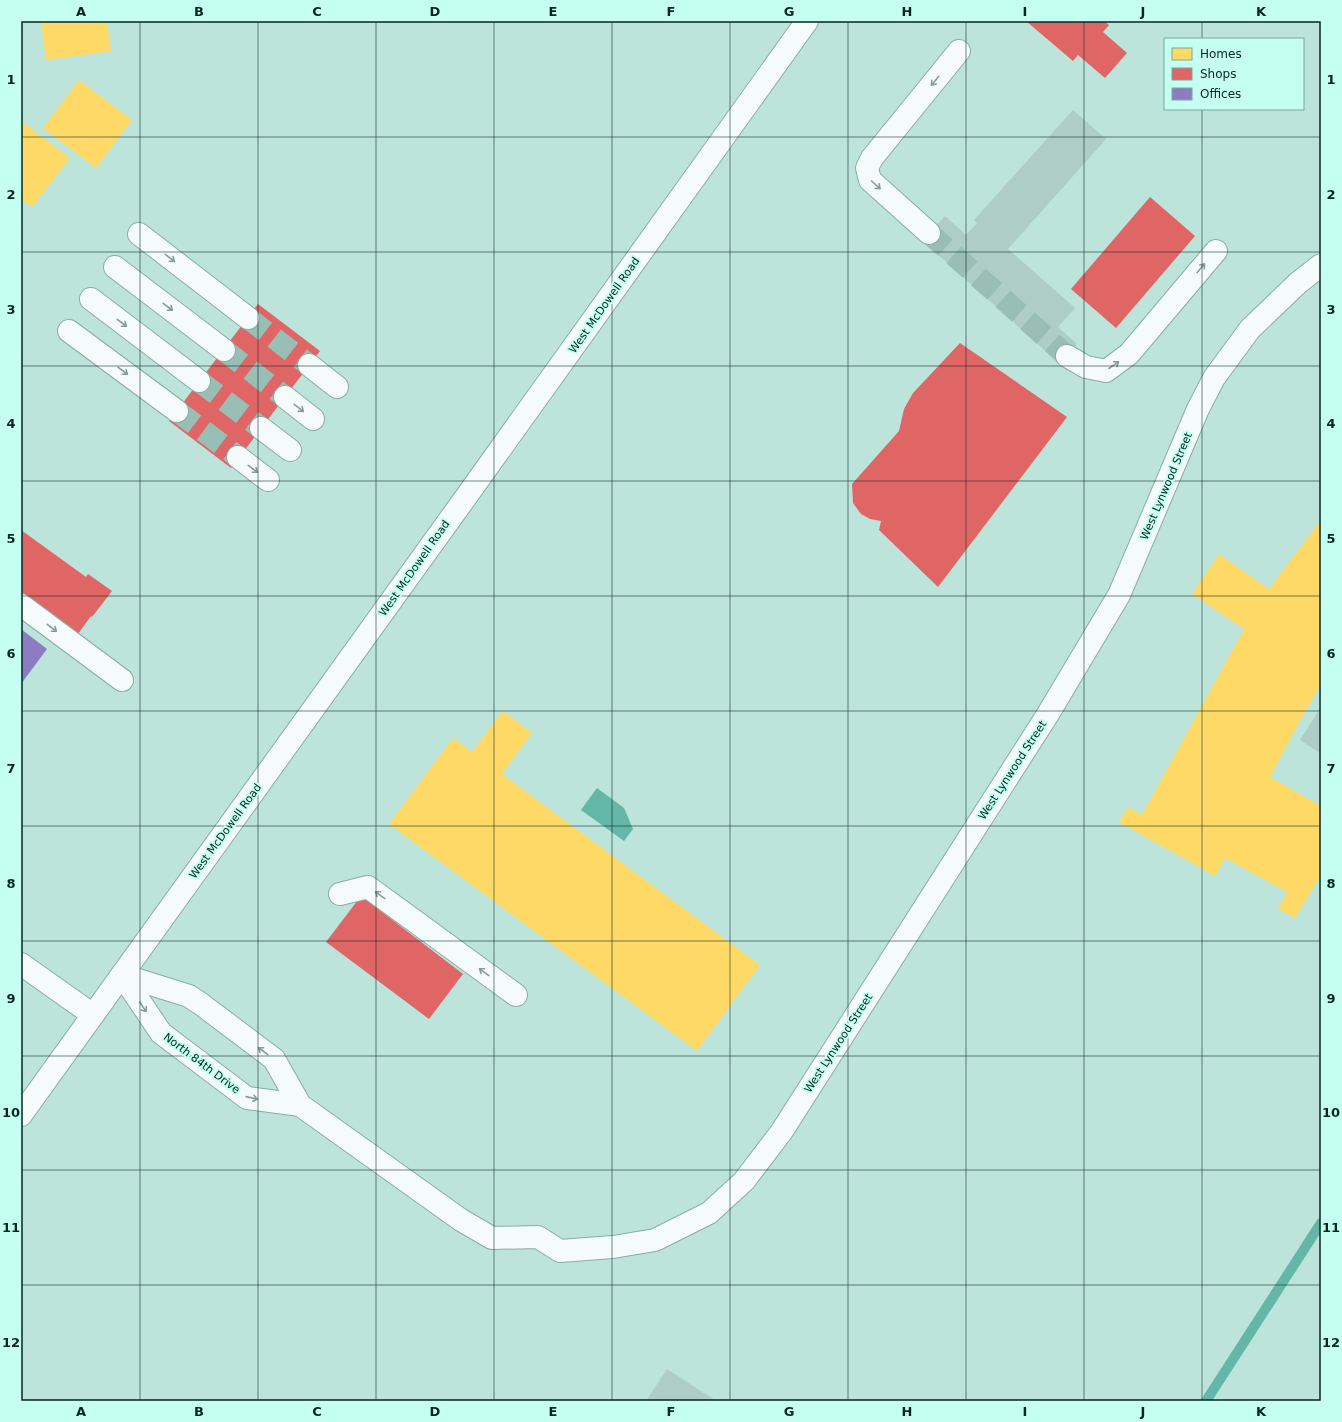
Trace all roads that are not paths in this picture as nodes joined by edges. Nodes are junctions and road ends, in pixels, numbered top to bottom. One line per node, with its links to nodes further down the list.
1 (807, 21): 27 (street, West McDowell Road)
2 (959, 51): 3 (street, one-way to 3)
3 (929, 233)
4 (139, 234): 9 (street, one-way to 9)
5 (1216, 251): 12 (street, one-way to 5)
6 (1321, 265): 32 (street, West Lynwood Street)
7 (115, 267): 11 (street, one-way to 11)
8 (91, 299): 14 (street, one-way to 14)
9 (248, 318)
10 (69, 331): 17 (street, one-way to 17)
11 (224, 350)
12 (1067, 356)
13 (309, 365): 15 (street)
14 (199, 381)
15 (337, 387)
16 (285, 397): 18 (street, one-way to 18)
17 (177, 411)
18 (313, 419)
19 (261, 428): 20 (street)
20 (290, 450)
21 (238, 457): 22 (street, one-way to 22)
22 (268, 480)
23 (21, 605): 24 (street, one-way to 24)
24 (122, 680)
25 (340, 894): 28 (street, one-way to 25)
26 (21, 964): 29 (street)
27 (122, 975): 29 (street, West McDowell Road); 30 (street, North 84th Drive, one-way to 27); 30 (street, North 84th Drive, one-way to 30)
28 (516, 995)
29 (93, 1015): 31 (street, West McDowell Road)
30 (300, 1105): 32 (street, North 84th Drive)
31 (21, 1115)
32 (656, 1240)

